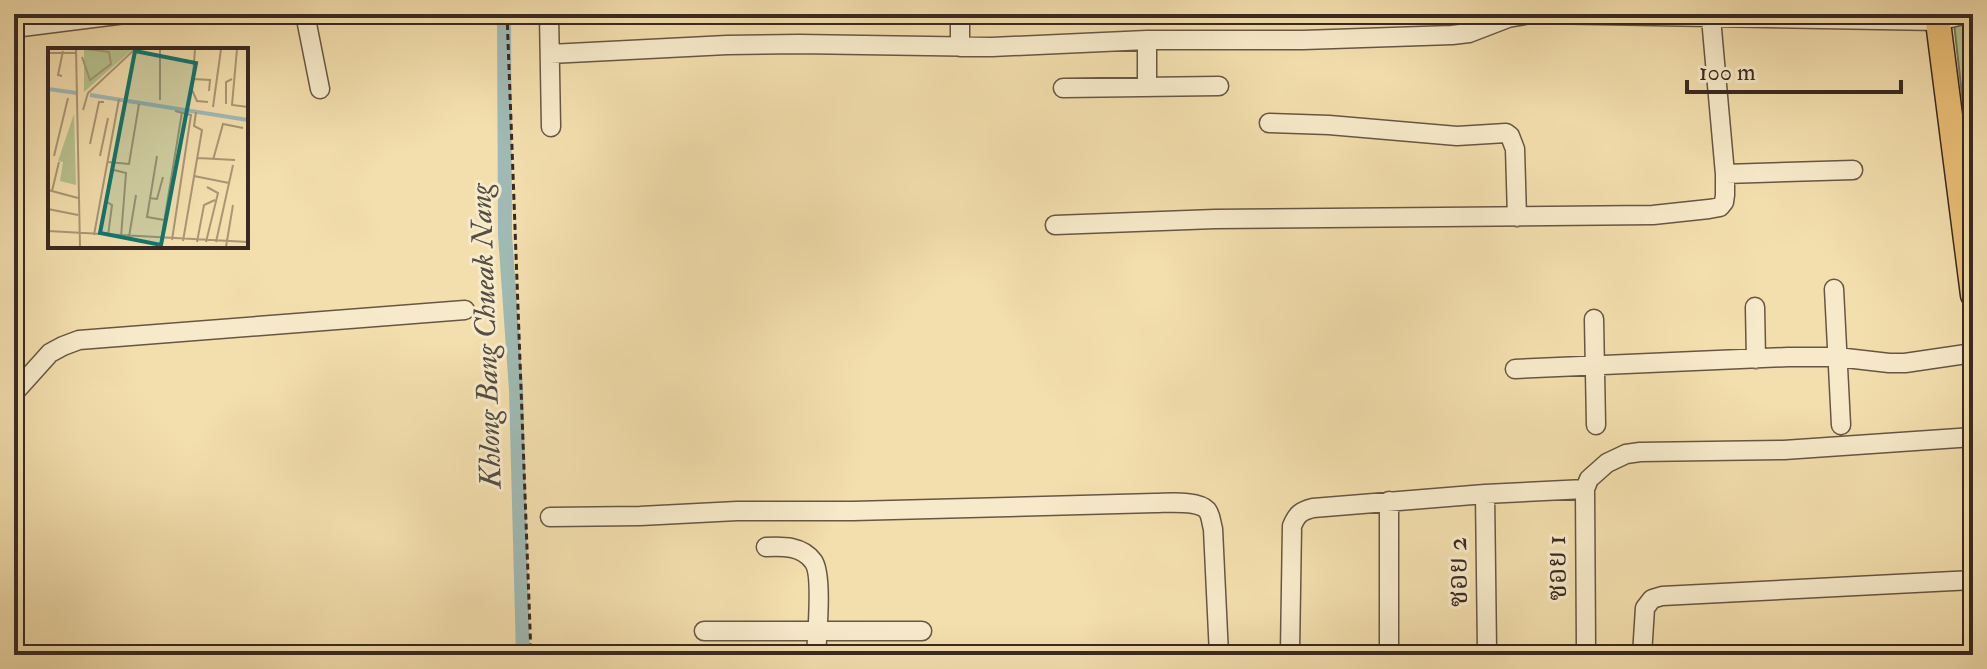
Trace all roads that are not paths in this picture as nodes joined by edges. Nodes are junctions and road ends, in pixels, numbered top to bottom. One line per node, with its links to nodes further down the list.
1 (125, 14): 10 (street)
2 (305, 14): 17 (street)
3 (549, 14): 13 (street)
4 (960, 14): 12 (street)
5 (1530, 14): 11 (street)
6 (1543, 14): 9 (street)
7 (1967, 14): 8 (street)
8 (1937, 17): 9 (street); 20 (main road)
9 (1711, 18): 22 (street)
10 (24, 23)
11 (1147, 40): 12 (street); 15 (street)
12 (960, 47): 13 (street)
13 (550, 54): 19 (street)
14 (1219, 86): 15 (street)
15 (1147, 87): 16 (street)
16 (1063, 88)
17 (320, 89)
18 (1269, 123): 23 (street)
19 (551, 127)
20 (1963, 151): 25 (main road)
21 (1853, 170): 22 (street)
22 (1725, 174): 23 (street)
23 (1517, 217): 24 (street)
24 (1055, 225)
25 (1972, 282)
26 (1834, 289): 31 (street)
27 (1755, 307): 32 (street)
28 (465, 310): 35 (street)
29 (1594, 319): 33 (street)
30 (1973, 353): 31 (street)
31 (1837, 357): 32 (street); 37 (street)
32 (1756, 359): 33 (street)
33 (1594, 366): 34 (street); 36 (street)
34 (1515, 369)
35 (14, 393)
36 (1596, 425)
37 (1841, 425)
38 (1973, 437): 39 (street)
39 (1585, 489): 40 (street); 48 (street, ซอย 1)
40 (1485, 494): 41 (street); 49 (street, ซอย 2)
41 (1389, 501): 50 (street); 53 (street)
42 (550, 517): 52 (street)
43 (766, 547): 47 (street)
44 (1973, 580): 54 (street)
45 (704, 631): 47 (street)
46 (922, 631): 47 (street)
47 (817, 632): 51 (street)
48 (1586, 647)
49 (1487, 650)
50 (1290, 651)
51 (816, 655)
52 (1219, 655)
53 (1389, 655)
54 (1642, 655)

